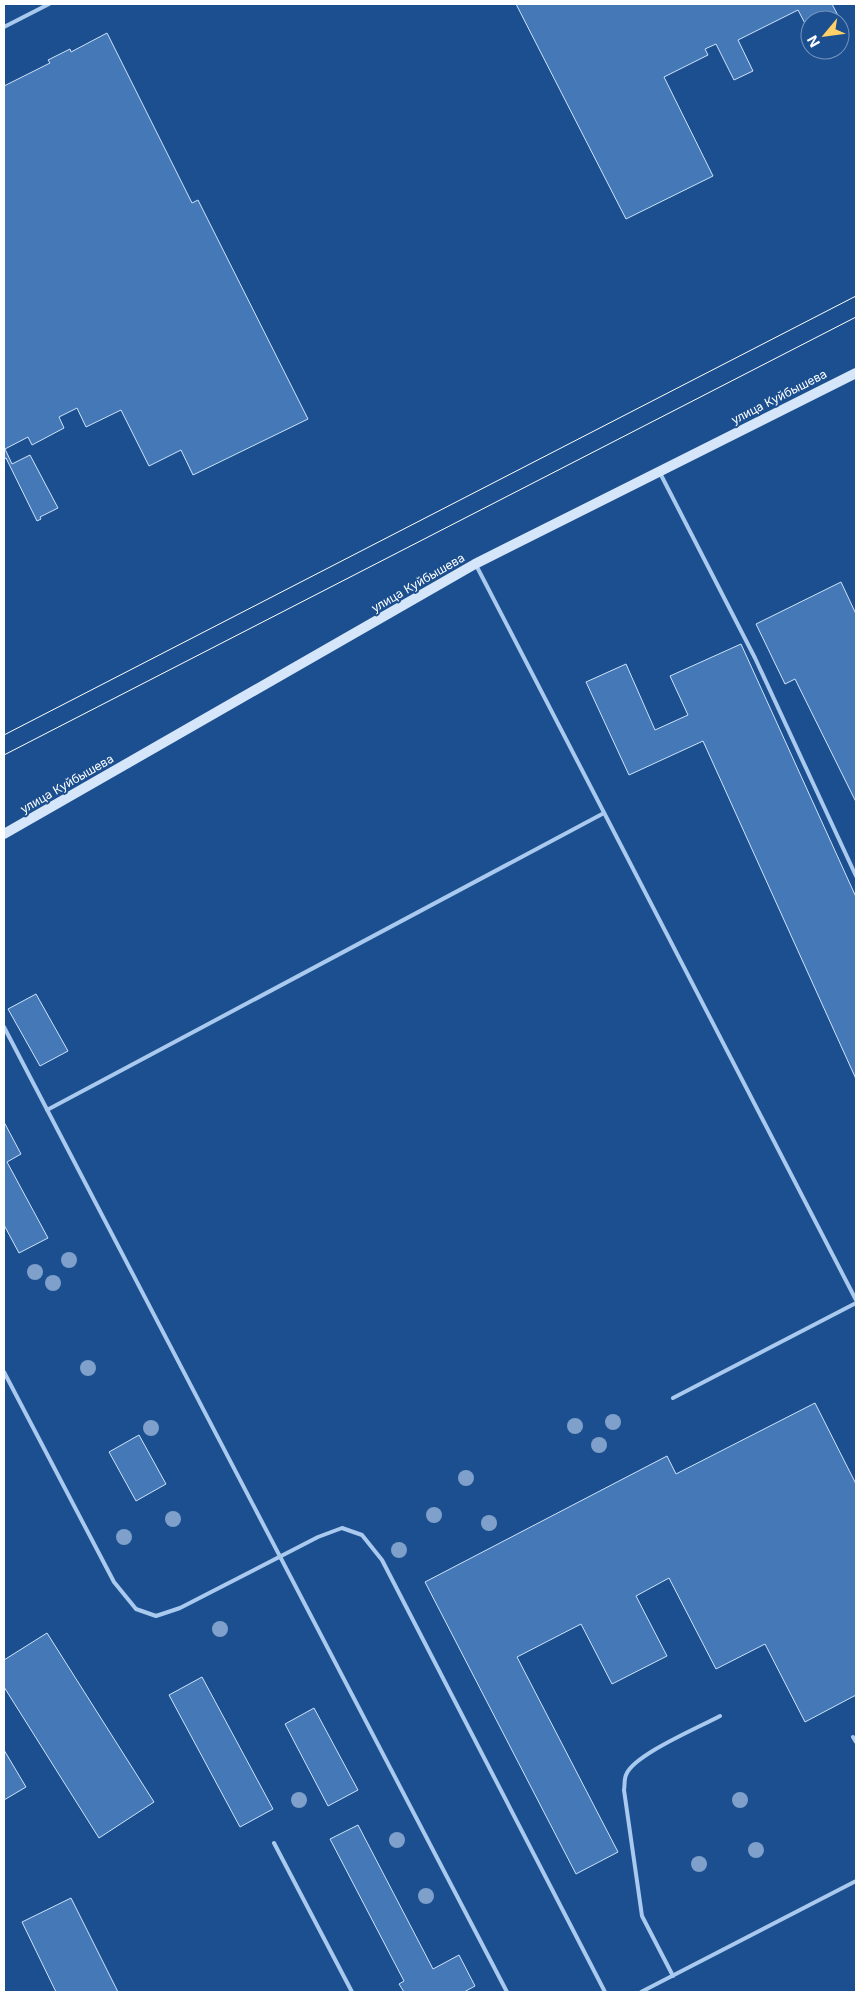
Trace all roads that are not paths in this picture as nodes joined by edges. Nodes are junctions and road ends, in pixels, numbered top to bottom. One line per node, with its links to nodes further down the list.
1 (49, 4): 2 (lane)
2 (4, 27)
3 (856, 373): 4 (main road, улица Куйбышева)
4 (659, 471): 5 (main road, улица Куйбышева); 8 (lane)
5 (475, 564): 6 (lane); 7 (main road, улица Куйбышева)
6 (604, 813): 10 (lane); 11 (lane)
7 (4, 834)
8 (856, 876)
9 (4, 1027): 10 (lane)
10 (47, 1110): 14 (lane)
11 (856, 1302): 13 (lane)
12 (4, 1372): 14 (lane)
13 (673, 1398)
14 (281, 1556): 22 (lane); 23 (lane)
15 (720, 1716): 20 (lane)
16 (853, 1736): 17 (lane)
17 (856, 1742)
18 (274, 1843): 21 (lane)
19 (856, 1881): 20 (lane)
20 (673, 1976): 24 (lane)
21 (352, 1992)
22 (507, 1992)
23 (606, 1992)
24 (641, 1992)

